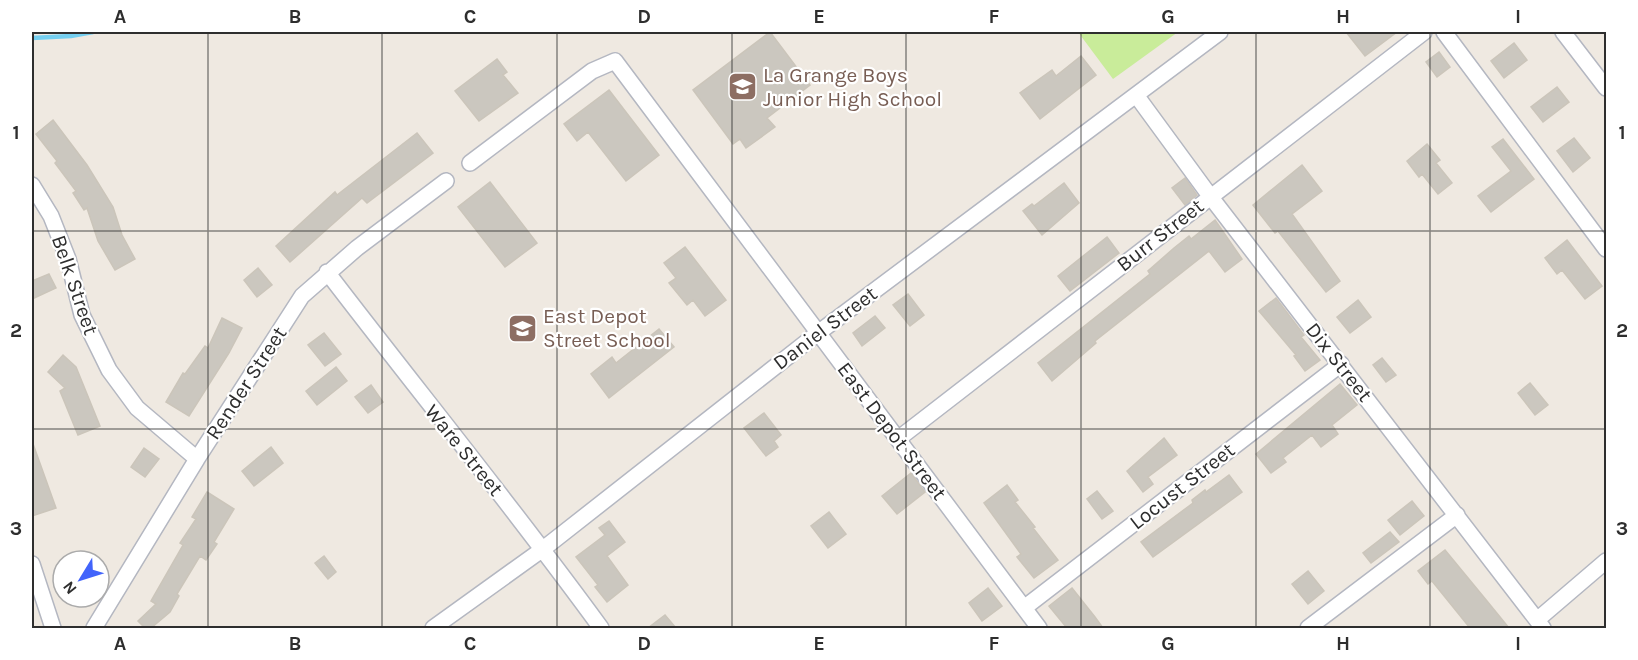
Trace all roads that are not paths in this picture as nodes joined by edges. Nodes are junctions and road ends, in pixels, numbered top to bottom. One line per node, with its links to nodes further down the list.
1 (1220, 32): 6 (street, Daniel Street)
2 (1424, 32): 10 (street, Burr Street)
3 (1444, 32): 11 (street)
4 (1563, 32): 5 (street)
5 (1606, 88)
6 (1136, 95): 10 (street, Dix Street); 13 (street, Daniel Street)
7 (470, 163): 13 (street, East Depot Street)
8 (446, 181): 12 (street, Render Street)
9 (32, 185): 16 (street, Belk Street)
10 (1210, 196): 14 (street, Dix Street); 15 (street, Burr Street)
11 (1606, 249)
12 (327, 272): 16 (street, Render Street); 18 (street, Ware Street)
13 (818, 333): 15 (street, East Depot Street); 18 (street, Daniel Street)
14 (1341, 364): 17 (street, Dix Street); 21 (street, Locust Street)
15 (898, 439): 21 (street, East Depot Street)
16 (197, 459): 24 (street, Render Street)
17 (1457, 515): 22 (street, Dix Street); 28 (street)
18 (543, 549): 25 (street, Daniel Street); 26 (street, Ware Street)
19 (1606, 561): 22 (street)
20 (32, 564): 23 (street)
21 (1024, 609): 27 (street, East Depot Street)
22 (1540, 624)
23 (53, 628)
24 (94, 628)
25 (434, 628)
26 (601, 628)
27 (1039, 628)
28 (1308, 628)

